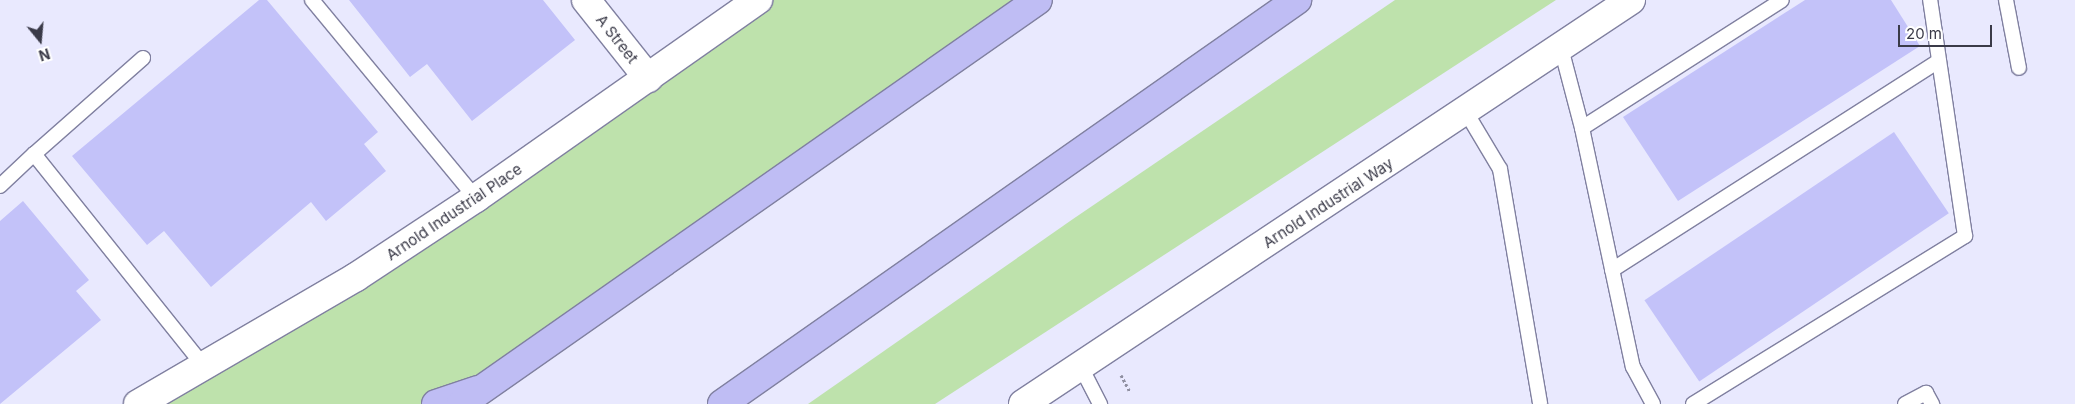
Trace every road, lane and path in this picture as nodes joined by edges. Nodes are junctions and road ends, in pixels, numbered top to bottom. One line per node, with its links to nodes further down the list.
1 (312, 0): 19 (lane)
2 (586, 0): 14 (street, A Street)
3 (758, 0): 14 (street, Arnold Industrial Place)
4 (1038, 0): 23 (highway)
5 (1298, 0): 27 (highway)
6 (1632, 0): 10 (street, Arnold Industrial Way)
7 (1782, 0): 16 (lane)
8 (1930, 0): 12 (lane)
9 (2006, 0): 13 (lane)
10 (1561, 48): 15 (street, Arnold Industrial Way); 16 (lane)
11 (143, 58): 17 (lane)
12 (1939, 61): 20 (lane); 32 (lane)
13 (2019, 68)
14 (648, 78): 19 (street, Arnold Industrial Place)
15 (1466, 112): 22 (street, Arnold Industrial Way); 30 (lane)
16 (1582, 128): 20 (lane)
17 (34, 154): 18 (lane); 21 (lane)
18 (0, 186)
19 (476, 198): 21 (street, Arnold Industrial Place)
20 (1612, 270): 31 (lane)
21 (204, 366): 24 (street, Arnold Industrial Place)
22 (1081, 367): 28 (street, Arnold Industrial Way); 29 (lane)
23 (486, 387): 25 (highway); 26 (highway)
24 (138, 404)
25 (436, 404)
26 (461, 404)
27 (722, 404)
28 (1023, 404)
29 (1100, 404)
30 (1540, 404)
31 (1653, 404)
32 (1693, 404)
33 (1905, 404): 34 (lane)
34 (1932, 404)

